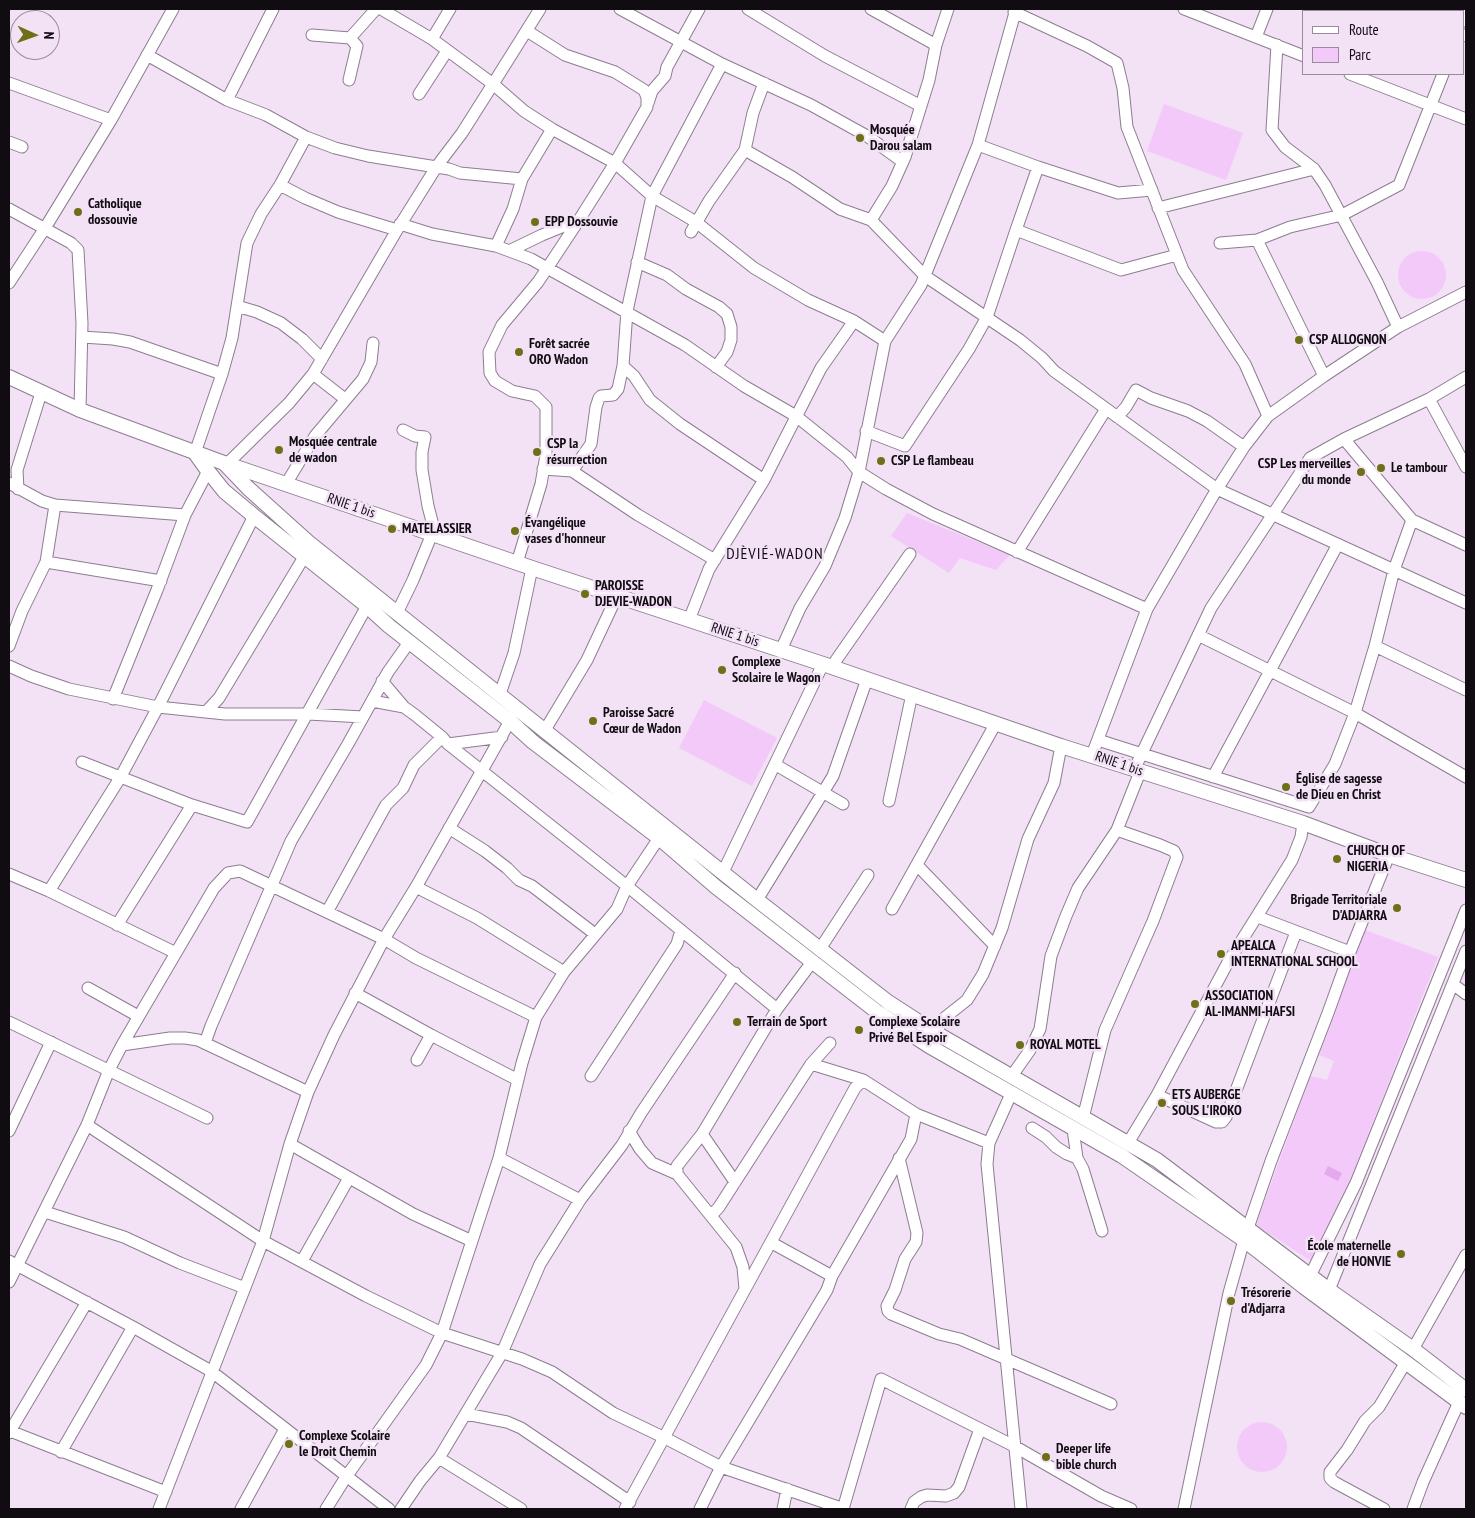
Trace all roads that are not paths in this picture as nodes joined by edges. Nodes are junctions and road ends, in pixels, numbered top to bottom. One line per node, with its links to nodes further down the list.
1 (173, 9): 25 (street)
2 (273, 9): 35 (street)
3 (376, 9): 19 (street)
4 (381, 9): 20 (street)
5 (450, 9): 20 (street)
6 (540, 9): 16 (street)
7 (620, 9): 21 (street)
8 (699, 9): 21 (street)
9 (748, 9): 37 (street)
10 (871, 9): 22 (street)
11 (948, 9): 22 (street)
12 (1184, 9): 15 (street)
13 (1267, 9): 18 (street)
14 (1015, 11): 44 (street); 54 (street)
15 (1206, 13): 18 (street)
16 (527, 31): 33 (street); 38 (street)
17 (312, 35): 19 (street)
18 (1256, 37): 23 (street)
19 (350, 38): 30 (street)
20 (432, 40): 24 (street)
21 (682, 42): 27 (street); 38 (street)
22 (936, 45): 37 (street)
23 (1277, 45): 26 (street); 51 (street)
24 (447, 51): 33 (street); 34 (street)
25 (147, 55): 35 (street); 40 (street)
26 (1302, 55)
27 (722, 64): 32 (street); 55 (street)
28 (1353, 75): 36 (street)
29 (1443, 75): 36 (street)
30 (348, 80)
31 (9, 83): 40 (street)
32 (764, 83): 46 (street); 47 (street)
33 (494, 84): 41 (street); 49 (street)
34 (419, 94)
35 (227, 100): 42 (street)
36 (1430, 105): 39 (street); 58 (street)
37 (921, 106): 47 (street)
38 (647, 107): 48 (street)
39 (1466, 119)
40 (111, 120): 63 (street)
41 (552, 129): 48 (street); 52 (street)
42 (306, 137): 49 (street); 53 (street)
43 (9, 142): 45 (street)
44 (978, 145): 50 (street); 72 (street)
45 (22, 147)
46 (745, 150): 60 (street); 62 (street)
47 (903, 162): 60 (street)
48 (615, 163): 55 (street); 59 (street)
49 (437, 166): 52 (street); 61 (street)
50 (1038, 167): 54 (street); 64 (street)
51 (1314, 169): 56 (street); 58 (street)
52 (522, 179): 67 (street)
53 (280, 185): 61 (street); 75 (street)
54 (1152, 190): 56 (street)
55 (652, 196): 62 (street); 70 (street)
56 (1158, 208): 69 (street)
57 (9, 209): 63 (street)
58 (1342, 215): 65 (street); 79 (street)
59 (579, 220): 68 (street); 71 (street)
60 (871, 220): 72 (street)
61 (398, 227): 67 (street); 83 (street)
62 (694, 227): 78 (street)
63 (45, 228): 73 (street); 80 (street)
64 (1016, 230): 69 (street); 77 (street)
65 (1257, 240): 66 (street); 88 (street)
66 (1220, 243)
67 (496, 246): 68 (street)
68 (511, 250): 71 (street)
69 (1177, 256): 99 (street)
70 (637, 262): 76 (street); 85 (street)
71 (548, 268): 76 (street); 108 (street)
72 (925, 276): 77 (street); 81 (street)
73 (9, 282)
74 (1466, 294): 79 (street)
75 (237, 306): 83 (street); 86 (street)
76 (627, 311): 84 (street); 85 (street)
77 (987, 317): 96 (street); 102 (street)
78 (854, 321): 81 (street); 98 (street)
79 (1398, 327): 88 (street)
80 (82, 337): 86 (street); 97 (street)
81 (885, 341): 102 (street)
82 (373, 343): 94 (street)
83 (322, 359): 87 (street)
84 (624, 366): 91 (street); 92 (street)
85 (716, 367): 98 (street)
86 (222, 374): 105 (street)
87 (313, 374): 94 (street); 106 (street)
88 (1324, 376): 99 (street)
89 (9, 377): 93 (main road, RNIE 1 bis)
90 (1466, 377): 95 (street)
91 (620, 382): 92 (street); 109 (street)
92 (639, 384): 113 (street)
93 (41, 393): 97 (main road, RNIE 1 bis); 112 (street)
94 (345, 399): 114 (street)
95 (1429, 399): 103 (street); 107 (street)
96 (1106, 409): 100 (street); 125 (street)
97 (80, 410): 105 (main road, RNIE 1 bis)
98 (796, 416): 111 (street); 113 (street)
99 (1268, 416): 104 (street)
100 (1117, 417): 104 (street); 116 (street)
101 (403, 430): 122 (street)
102 (866, 431): 111 (street)
103 (1344, 439): 118 (street); 121 (street)
104 (1244, 447): 116 (street)
105 (195, 453): 106 (main road, RNIE 1 bis); 110 (main road)
106 (226, 464): 114 (main road, RNIE 1 bis); 138 (main road)
107 (1466, 468)
108 (543, 469): 109 (street); 130 (street)
109 (572, 471): 128 (street)
110 (208, 472): 119 (street); 120 (main road)
111 (859, 472): 125 (street); 144 (street)
112 (13, 473): 115 (street)
113 (764, 480): 128 (street)
114 (286, 484): 122 (main road, RNIE 1 bis)
115 (14, 486): 117 (street)
116 (1217, 489): 118 (street); 137 (street)
117 (55, 505): 119 (street); 129 (street)
118 (1273, 514): 123 (street); 140 (street)
119 (184, 515): 133 (street)
120 (254, 516): 127 (main road); 156 (street)
121 (1412, 520): 124 (street); 132 (street)
122 (433, 534): 130 (main road, RNIE 1 bis); 138 (street)
123 (1338, 544): 132 (street); 147 (street)
124 (1466, 545)
125 (1017, 552): 137 (street)
126 (910, 554): 145 (street)
127 (304, 557): 136 (main road); 153 (street)
128 (715, 560): 139 (street)
129 (46, 562): 133 (street); 142 (street)
130 (517, 563): 131 (main road, RNIE 1 bis)
131 (532, 568): 134 (main road, RNIE 1 bis); 151 (street)
132 (1394, 570): 135 (street); 143 (street)
133 (161, 581): 154 (street)
134 (617, 596): 139 (main road, RNIE 1 bis); 165 (street)
135 (1466, 603)
136 (367, 606): 141 (main road); 161 (street)
137 (1147, 609): 167 (street)
138 (397, 613): 151 (main road)
139 (688, 620): 144 (main road, RNIE 1 bis)
140 (1198, 635): 147 (street); 170 (street)
141 (410, 641): 149 (street); 163 (main road)
142 (9, 646)
143 (1375, 646): 150 (street); 159 (street)
144 (781, 650): 145 (main road, RNIE 1 bis)
145 (827, 665): 148 (main road, RNIE 1 bis); 173 (street)
146 (9, 666): 154 (street)
147 (1270, 671): 159 (street); 176 (street)
148 (868, 679): 152 (main road, RNIE 1 bis); 179 (street)
149 (382, 682): 155 (street); 157 (street)
150 (1466, 690)
151 (500, 694): 165 (main road)
152 (912, 694): 164 (main road, RNIE 1 bis); 180 (street)
153 (219, 698): 158 (street); 160 (street)
154 (113, 699): 156 (street)
155 (372, 701): 157 (street); 162 (street)
156 (158, 707): 158 (street); 178 (street)
157 (404, 707): 168 (street)
158 (206, 712): 160 (street)
159 (1355, 713): 176 (street); 177 (street)
160 (225, 714): 161 (street)
161 (308, 714): 162 (street); 182 (street)
162 (363, 717): 193 (street)
163 (510, 721): 166 (street); 186 (main road)
164 (996, 723): 169 (main road, RNIE 1 bis); 188 (street)
165 (545, 730): 189 (main road)
166 (502, 737): 168 (street); 174 (street)
167 (1098, 740): 170 (street); 171 (street)
168 (445, 741): 174 (street); 200 (street)
169 (1061, 746): 171 (main road, RNIE 1 bis); 209 (street)
170 (1142, 754): 175 (street); 176 (street)
171 (1092, 755): 175 (main road, RNIE 1 bis)
172 (82, 762): 178 (street)
173 (776, 765): 179 (street); 189 (street)
174 (483, 770): 184 (street); 195 (street)
175 (1137, 771): 183 (main road, RNIE 1 bis); 185 (street)
176 (1213, 777)
177 (1466, 777)
178 (120, 778): 182 (street); 196 (street)
179 (824, 792): 181 (street); 197 (street)
180 (889, 801)
181 (843, 804)
182 (192, 805): 202 (street)
183 (1303, 823): 187 (main road, RNIE 1 bis); 201 (street)
184 (449, 828): 194 (street); 205 (street)
185 (1118, 830): 235 (street); 243 (street)
186 (659, 838): 195 (street); 214 (main road)
187 (1389, 855): 192 (main road, RNIE 1 bis); 212 (street)
188 (917, 865): 198 (street); 209 (street)
189 (723, 872): 197 (main road)
190 (9, 874): 196 (street)
191 (868, 875): 210 (street)
192 (1466, 880)
193 (272, 886): 200 (street); 213 (street); 228 (street)
194 (416, 886): 207 (street); 215 (street)
195 (628, 886): 203 (street); 205 (street)
196 (49, 891): 202 (street)
197 (757, 900): 210 (main road)
198 (892, 909)
199 (1466, 910): 262 (street)
200 (327, 912): 207 (street)
201 (1258, 917): 204 (street); 240 (street)
202 (117, 925): 213 (street)
203 (681, 930): 206 (street); 208 (street)
204 (1296, 932): 212 (street); 240 (street)
205 (595, 934): 215 (street)
206 (691, 938): 208 (street); 216 (street)
207 (384, 939): 219 (street); 223 (street)
208 (677, 944): 234 (street)
209 (995, 946): 225 (street)
210 (820, 949): 225 (main road)
211 (1466, 951): 217 (street)
212 (1350, 952): 268 (street)
213 (176, 953): 222 (street)
214 (812, 962): 221 (street); 239 (main road)
215 (564, 972): 223 (street)
216 (735, 973): 221 (street); 247 (street)
217 (1453, 984): 220 (street); 263 (street)
218 (88, 988): 222 (street)
219 (355, 993): 226 (street); 238 (street)
220 (1466, 994)
221 (777, 1009): 249 (street)
222 (138, 1016): 230 (street)
223 (536, 1017): 236 (street)
224 (9, 1022): 227 (street)
225 (936, 1033): 235 (main road)
226 (431, 1035): 231 (street); 236 (street)
227 (51, 1042): 233 (street); 246 (street)
228 (205, 1043): 230 (street); 238 (street)
229 (830, 1043): 232 (street)
230 (122, 1046): 233 (street)
231 (417, 1060)
232 (811, 1064): 237 (street); 261 (street)
233 (109, 1070): 242 (street); 244 (street)
234 (591, 1076)
235 (1012, 1077): 243 (main road)
236 (518, 1080): 256 (street)
237 (857, 1082): 241 (street); 271 (street)
238 (308, 1092): 252 (street)
239 (1011, 1094): 248 (main road); 250 (street)
240 (1157, 1095): 251 (street)
241 (916, 1114): 250 (street); 257 (street)
242 (207, 1118)
243 (1083, 1118): 251 (main road)
244 (86, 1126): 265 (street); 269 (street)
245 (1032, 1128): 253 (street)
246 (9, 1131)
247 (629, 1131): 254 (street); 255 (street)
248 (1073, 1132): 253 (street); 258 (street); 268 (main road)
249 (702, 1134): 259 (street); 261 (street)
250 (988, 1143): 286 (street)
251 (1128, 1143): 268 (main road)
252 (290, 1144): 260 (street); 269 (street)
253 (1056, 1147): 258 (street)
254 (619, 1148): 255 (street); 264 (street)
255 (640, 1149): 259 (street)
256 (499, 1158): 264 (street); 270 (street)
257 (899, 1158): 275 (street); 286 (street)
258 (1077, 1158): 267 (street)
259 (677, 1174): 266 (street)
260 (349, 1178): 270 (street); 272 (street)
261 (735, 1182): 266 (street)
262 (1356, 1183): 263 (street); 276 (street)
263 (1370, 1188): 280 (street)
264 (580, 1200): 285 (street)
265 (45, 1212): 273 (street); 278 (street)
266 (711, 1216): 279 (street)
267 (1102, 1231)
268 (1246, 1234): 276 (main road); 317 (street)
269 (263, 1241): 272 (street); 278 (street)
270 (472, 1241): 283 (street)
271 (772, 1243): 275 (street); 279 (street)
272 (302, 1261): 283 (street)
273 (13, 1263): 277 (street); 281 (street)
274 (1464, 1263): 284 (street)
275 (832, 1276): 300 (street)
276 (1307, 1281): 280 (main road)
277 (9, 1282)
278 (245, 1288): 288 (street)
279 (745, 1289): 296 (street)
280 (1325, 1295): 284 (main road); 287 (main road)
281 (87, 1302): 282 (street); 295 (street)
282 (133, 1327): 288 (street); 298 (street)
283 (442, 1333): 285 (street); 301 (street)
284 (1413, 1349): 289 (main road)
285 (502, 1353): 292 (street); 296 (street)
286 (1007, 1360): 290 (street); 297 (street)
287 (1406, 1362): 291 (main road); 318 (street)
288 (211, 1372): 293 (street); 303 (street)
289 (1466, 1390)
290 (1111, 1404)
291 (1462, 1405): 319 (street)
292 (466, 1414): 299 (street); 304 (street)
293 (285, 1429): 301 (street); 306 (street)
294 (980, 1429): 297 (street); 313 (street); 314 (street)
295 (9, 1432): 298 (street)
296 (665, 1438): 300 (street); 304 (street)
297 (1014, 1446): 315 (street); 316 (street)
298 (61, 1452): 303 (street)
299 (439, 1458): 309 (street); 310 (street)
300 (721, 1467): 302 (street); 311 (street)
301 (346, 1477): 307 (street); 308 (street)
302 (787, 1489): 312 (street); 313 (street)
303 (166, 1492): 305 (street)
304 (628, 1505)
305 (159, 1509)
306 (241, 1509)
307 (326, 1509)
308 (389, 1509)
309 (401, 1509)
310 (521, 1509)
311 (700, 1509)
312 (783, 1509)
313 (844, 1509)
314 (911, 1509)
315 (1021, 1509)
316 (1131, 1509)
317 (1184, 1509)
318 (1384, 1509)
319 (1413, 1509)

